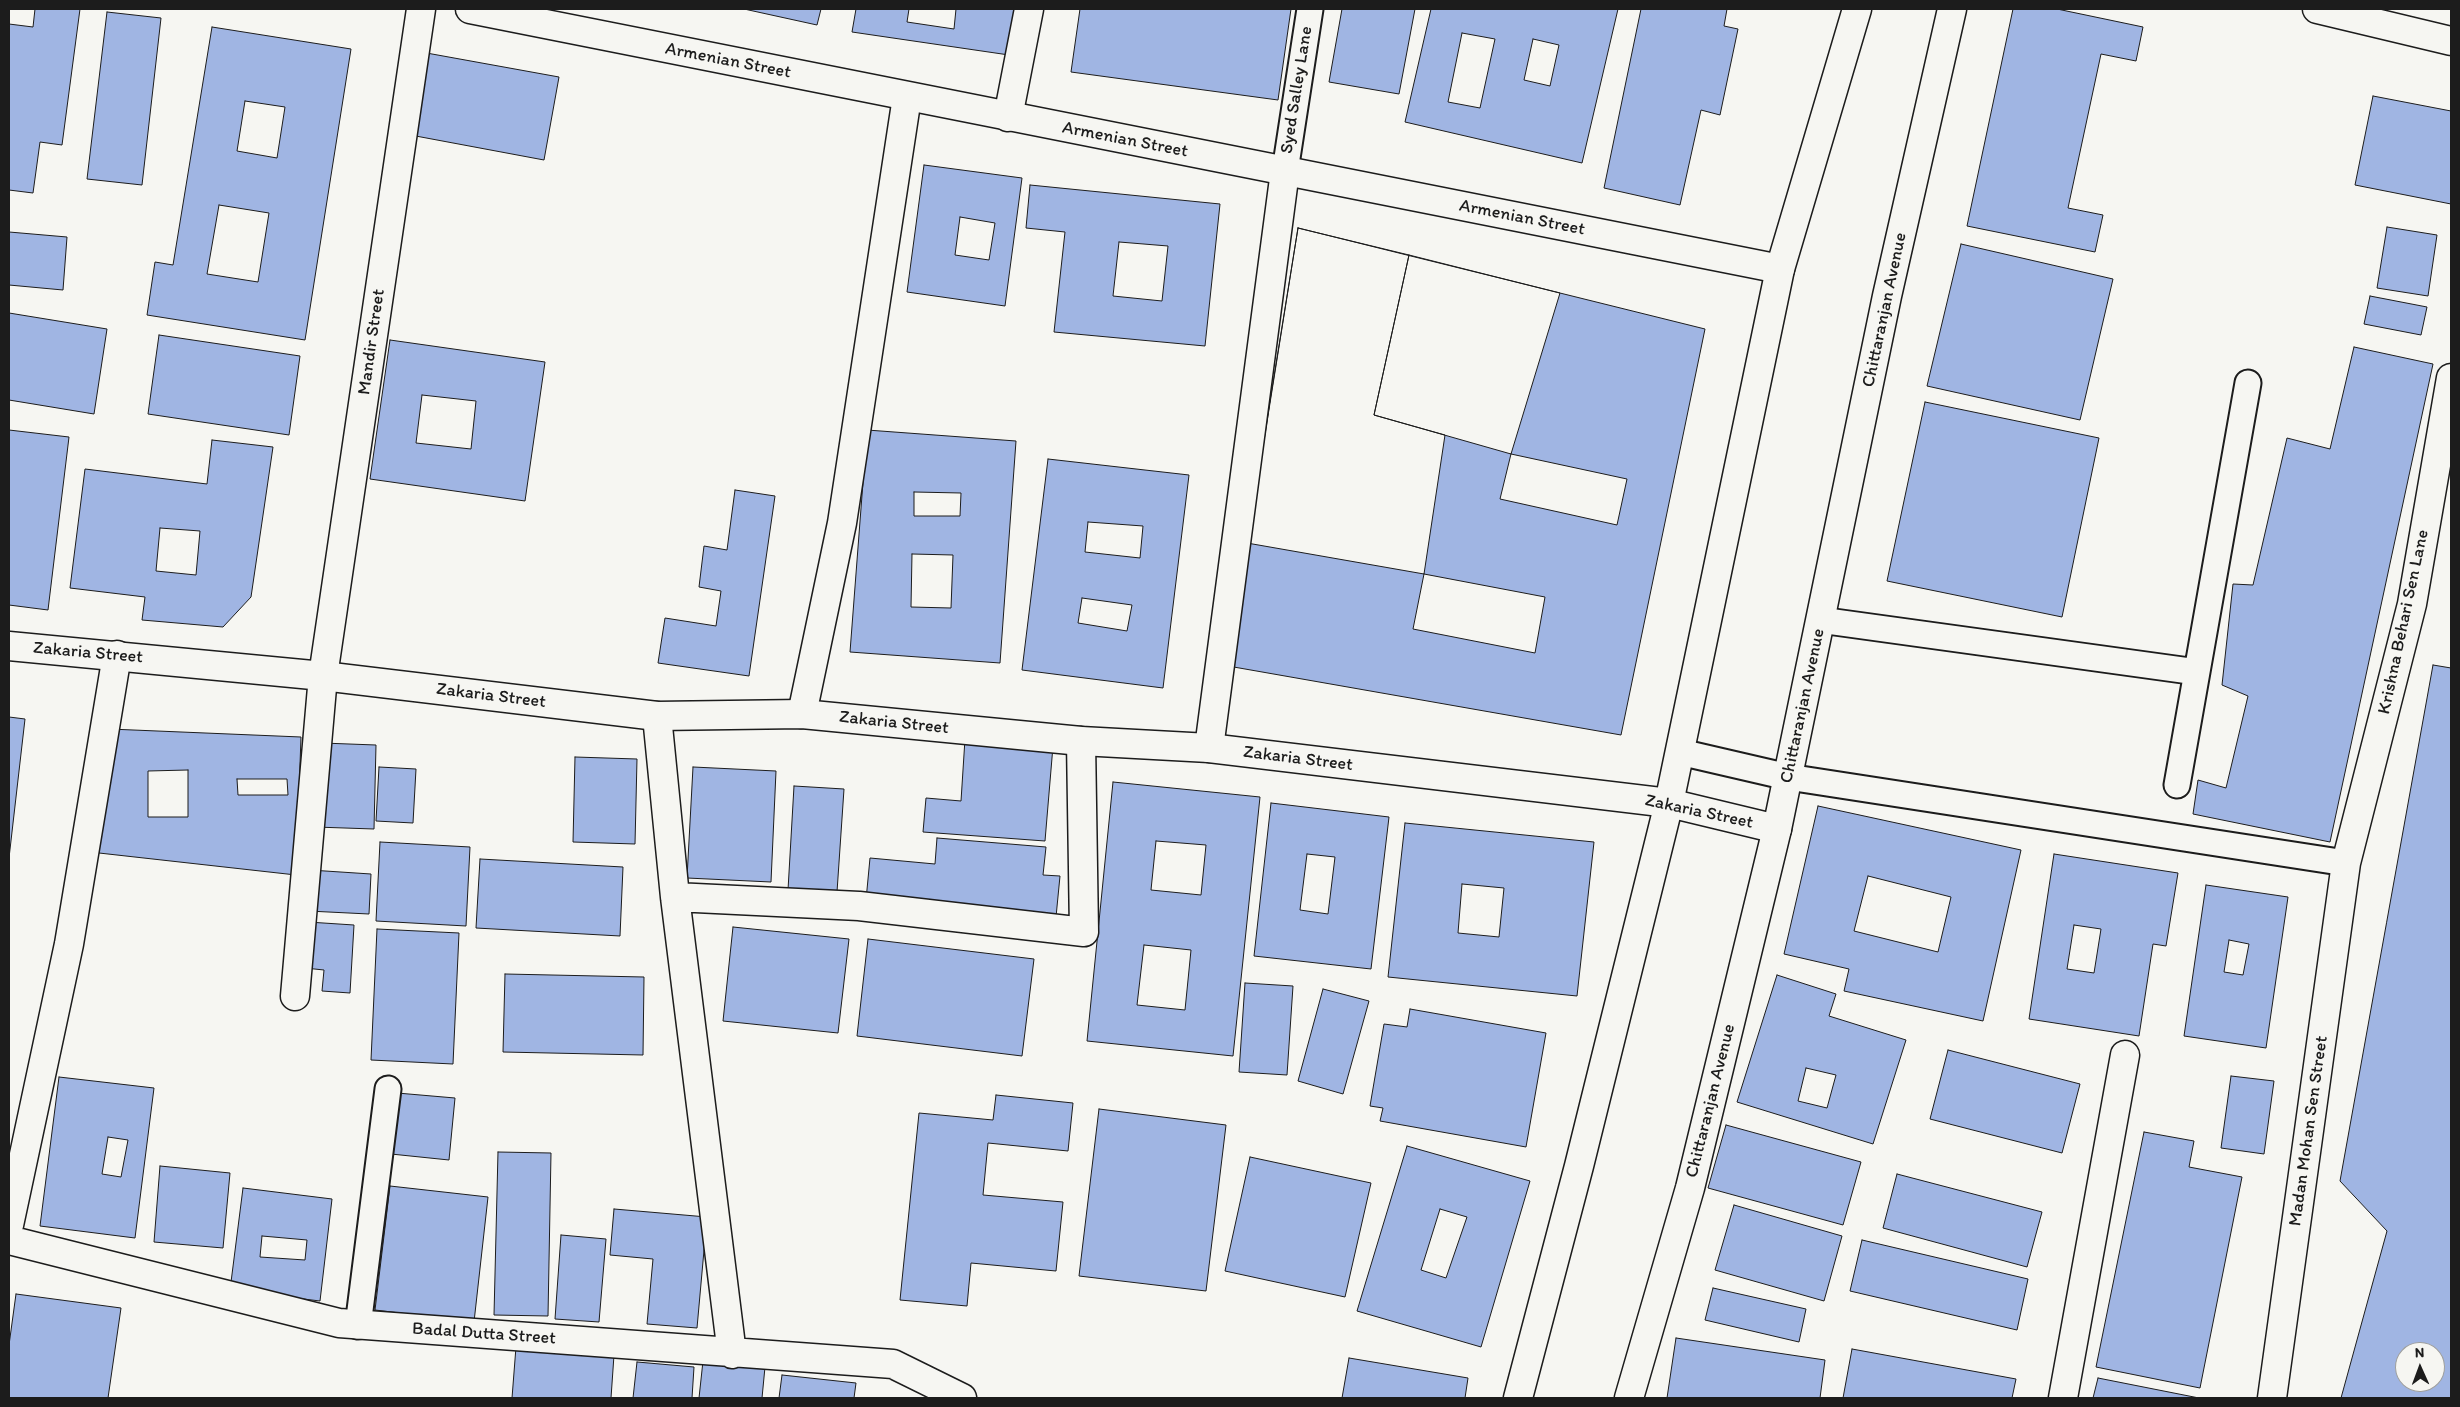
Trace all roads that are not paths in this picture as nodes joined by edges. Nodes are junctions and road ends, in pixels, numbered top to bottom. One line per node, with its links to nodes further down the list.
1 (421, 9): 19 (street, Mandir Street)
2 (470, 9): 9 (street, Armenian Street)
3 (1029, 9): 10 (street)
4 (1310, 9): 11 (lane, Syed Salley Lane)
5 (1857, 9): 12 (street)
6 (1952, 9): 15 (street, Chittaranjan Avenue)
7 (2317, 9): 8 (street)
8 (2451, 41)
9 (906, 97): 10 (street, Armenian Street); 20 (street)
10 (1008, 117): 11 (street, Armenian Street)
11 (1285, 171): 12 (street, Armenian Street); 23 (street)
12 (1780, 269): 24 (street)
13 (2451, 378): 29 (street, Krishna Behari Sen Lane)
14 (2248, 383): 18 (lane)
15 (1820, 620): 18 (lane); 25 (street, Chittaranjan Avenue)
16 (9, 646): 17 (street, Zakaria Street)
17 (118, 655): 19 (street, Zakaria Street); 34 (street)
18 (2197, 672): 26 (lane)
19 (323, 676): 21 (street, Zakaria Street); 31 (street, Mandir Street)
20 (802, 714): 21 (street, Zakaria Street); 22 (street, Zakaria Street)
21 (657, 716): 30 (street)
22 (1081, 741): 23 (street, Zakaria Street); 30 (street)
23 (1209, 748): 27 (street, Zakaria Street)
24 (1680, 752): 25 (lane); 27 (street)
25 (1788, 777): 28 (street, Chittaranjan Avenue); 29 (lane)
26 (2177, 785)
27 (1669, 803): 28 (street, Zakaria Street); 39 (street)
28 (1776, 829): 40 (street, Chittaranjan Avenue)
29 (2346, 863): 42 (street, Madan Mohan Sen Street)
30 (675, 897): 37 (street)
31 (295, 996)
32 (2125, 1055): 41 (street)
33 (388, 1089): 36 (lane)
34 (9, 1225)
35 (9, 1240): 36 (street, Badal Dutta Street)
36 (358, 1326): 37 (street, Badal Dutta Street)
37 (732, 1354): 38 (street, Badal Dutta Street)
38 (962, 1398)
39 (1518, 1398)
40 (1629, 1398)
41 (2063, 1398)
42 (2272, 1398)

